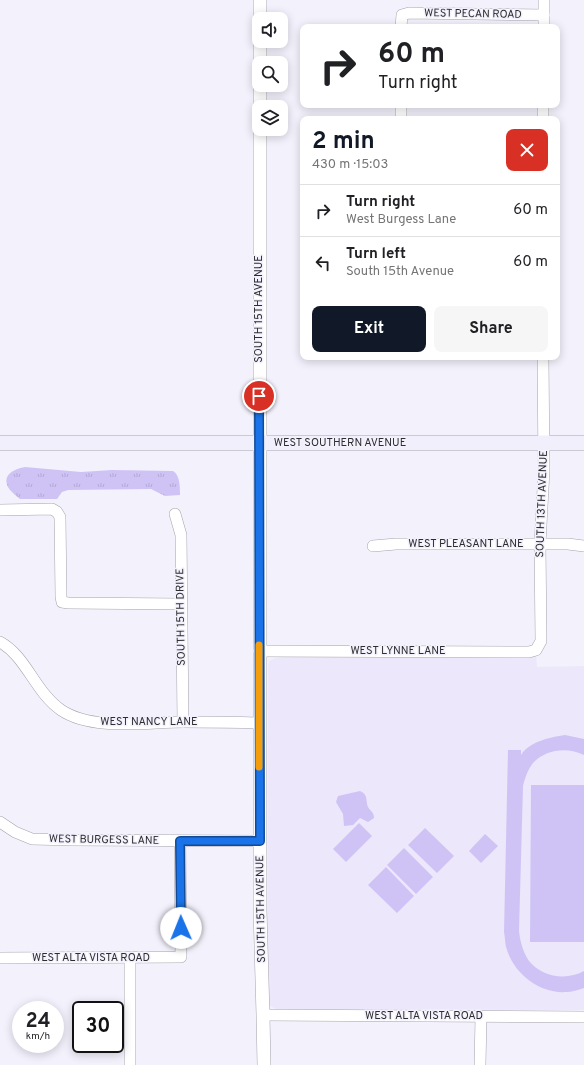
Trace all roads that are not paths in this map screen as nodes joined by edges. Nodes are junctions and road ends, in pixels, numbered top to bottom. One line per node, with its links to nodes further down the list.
1 (260, 0): 3 (street)
2 (544, 0): 4 (street)
3 (260, 12)
4 (544, 15): 5 (street, WEST PECAN ROAD); 6 (street)
5 (401, 24)
6 (544, 24)
7 (260, 136): 10 (street, SOUTH 15TH AVENUE)
8 (543, 360): 11 (street, SOUTH 13TH AVENUE)
9 (0, 443): 10 (main road, WEST SOUTHERN AVENUE)
10 (259, 443): 11 (main road, WEST SOUTHERN AVENUE); 21 (street, SOUTH 15TH AVENUE)
11 (544, 443): 12 (main road, WEST SOUTHERN AVENUE); 15 (street, SOUTH 13TH AVENUE)
12 (584, 443)
13 (0, 510): 18 (street)
14 (175, 514): 18 (street, SOUTH 15TH DRIVE)
15 (540, 544): 16 (street, WEST PLEASANT LANE); 17 (street, WEST PLEASANT LANE); 20 (street, SOUTH 13TH AVENUE)
16 (373, 546)
17 (584, 546)
18 (180, 604): 22 (street, SOUTH 15TH DRIVE)
19 (0, 642): 22 (street, WEST NANCY LANE)
20 (536, 650): 21 (street, WEST LYNNE LANE)
21 (259, 651): 23 (street, SOUTH 15TH AVENUE)
22 (183, 722): 23 (street, WEST NANCY LANE)
23 (259, 723): 26 (street, SOUTH 15TH AVENUE)
24 (0, 822): 25 (street, WEST BURGESS LANE)
25 (180, 841): 26 (street, WEST BURGESS LANE); 28 (street, WEST ALTA VISTA ROAD)
26 (260, 841): 29 (street, SOUTH 15TH AVENUE)
27 (0, 958): 28 (street, WEST ALTA VISTA ROAD)
28 (130, 958): 32 (street)
29 (263, 1015): 30 (street, WEST ALTA VISTA ROAD); 33 (street, SOUTH 15TH AVENUE)
30 (481, 1017): 31 (street, WEST ALTA VISTA ROAD); 34 (street)
31 (584, 1017)
32 (130, 1065)
33 (264, 1065)
34 (480, 1065)

